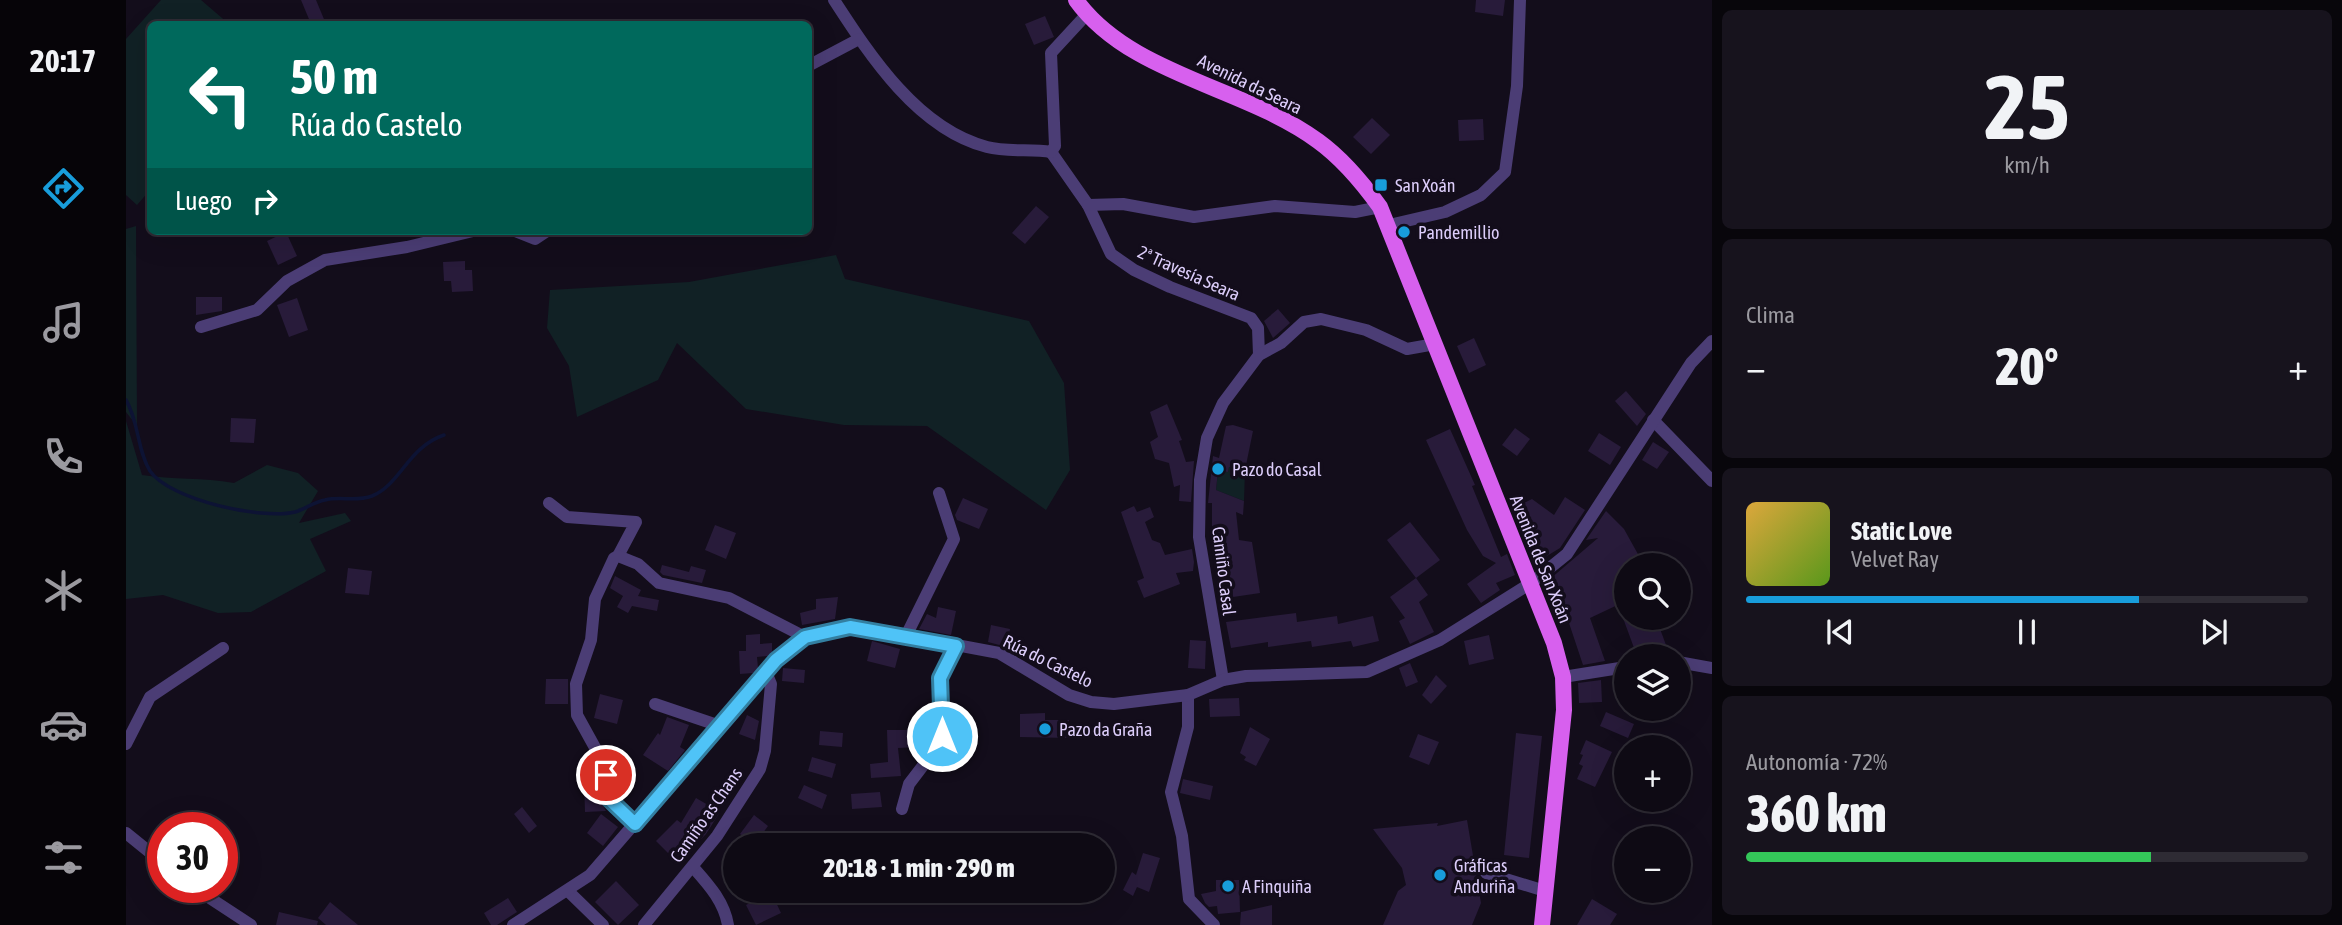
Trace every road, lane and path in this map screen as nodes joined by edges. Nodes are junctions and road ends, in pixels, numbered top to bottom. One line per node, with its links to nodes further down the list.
1 (834, 0): 5 (street)
2 (1076, 0): 4 (main road, Avenida da Seara)
3 (1520, 0): 10 (street)
4 (1087, 14): 7 (street); 9 (main road, Avenida da Seara)
5 (859, 39): 6 (street); 7 (street)
6 (812, 64)
7 (1052, 152): 8 (street, 2ª Travesía Seara)
8 (1088, 205): 9 (street); 17 (street, 2ª Travesía Seara)
9 (1380, 207): 10 (main road, Avenida da Seara)
10 (1389, 225): 16 (main road, Avenida de San Xoán)
11 (456, 235): 14 (street)
12 (525, 235): 13 (street)
13 (542, 235)
14 (201, 327)
15 (1712, 341): 18 (street, Rúa do Castelo)
16 (1435, 344): 17 (street); 23 (main road, Avenida de San Xoán)
17 (1259, 355): 33 (street, Camiño Casal)
18 (1653, 420): 19 (street); 23 (street, Rúa do Castelo)
19 (1712, 481)
20 (939, 493): 24 (street)
21 (549, 503): 22 (street)
22 (618, 556): 25 (street); 39 (street)
23 (1531, 583): 32 (main road, Avenida de San Xoán); 33 (street, Rúa do Castelo)
24 (906, 636): 25 (street, Rúa do Castelo); 26 (street, Rúa do Castelo)
25 (805, 637): 31 (street, Rúa do Castelo)
26 (956, 646): 34 (street, Rúa do Castelo); 38 (street)
27 (223, 648): 37 (street)
28 (1691, 664): 29 (street)
29 (1712, 668)
30 (1614, 669): 32 (street)
31 (766, 672): 36 (street, Rúa do Castelo); 42 (street, Camiño as Chans)
32 (1563, 677): 45 (main road, Avenida de San Xoán)
33 (1223, 680): 34 (street, Rúa do Castelo)
34 (1188, 695): 52 (street)
35 (655, 704): 36 (street)
36 (720, 726): 39 (street, Rúa do Castelo)
37 (126, 744)
38 (902, 809)
39 (635, 824): 44 (street, Rúa do Castelo)
40 (128, 836): 41 (street)
41 (147, 851)
42 (693, 867): 50 (street, Camiño as Chans); 51 (street)
43 (1486, 873): 45 (street)
44 (568, 891): 48 (street, Rúa do Castelo); 49 (street)
45 (1545, 891): 53 (main road, Avenida de San Xoán)
46 (217, 903): 47 (street)
47 (251, 925)
48 (513, 925)
49 (603, 925)
50 (644, 925)
51 (728, 925)
52 (1214, 925)
53 (1542, 925)

